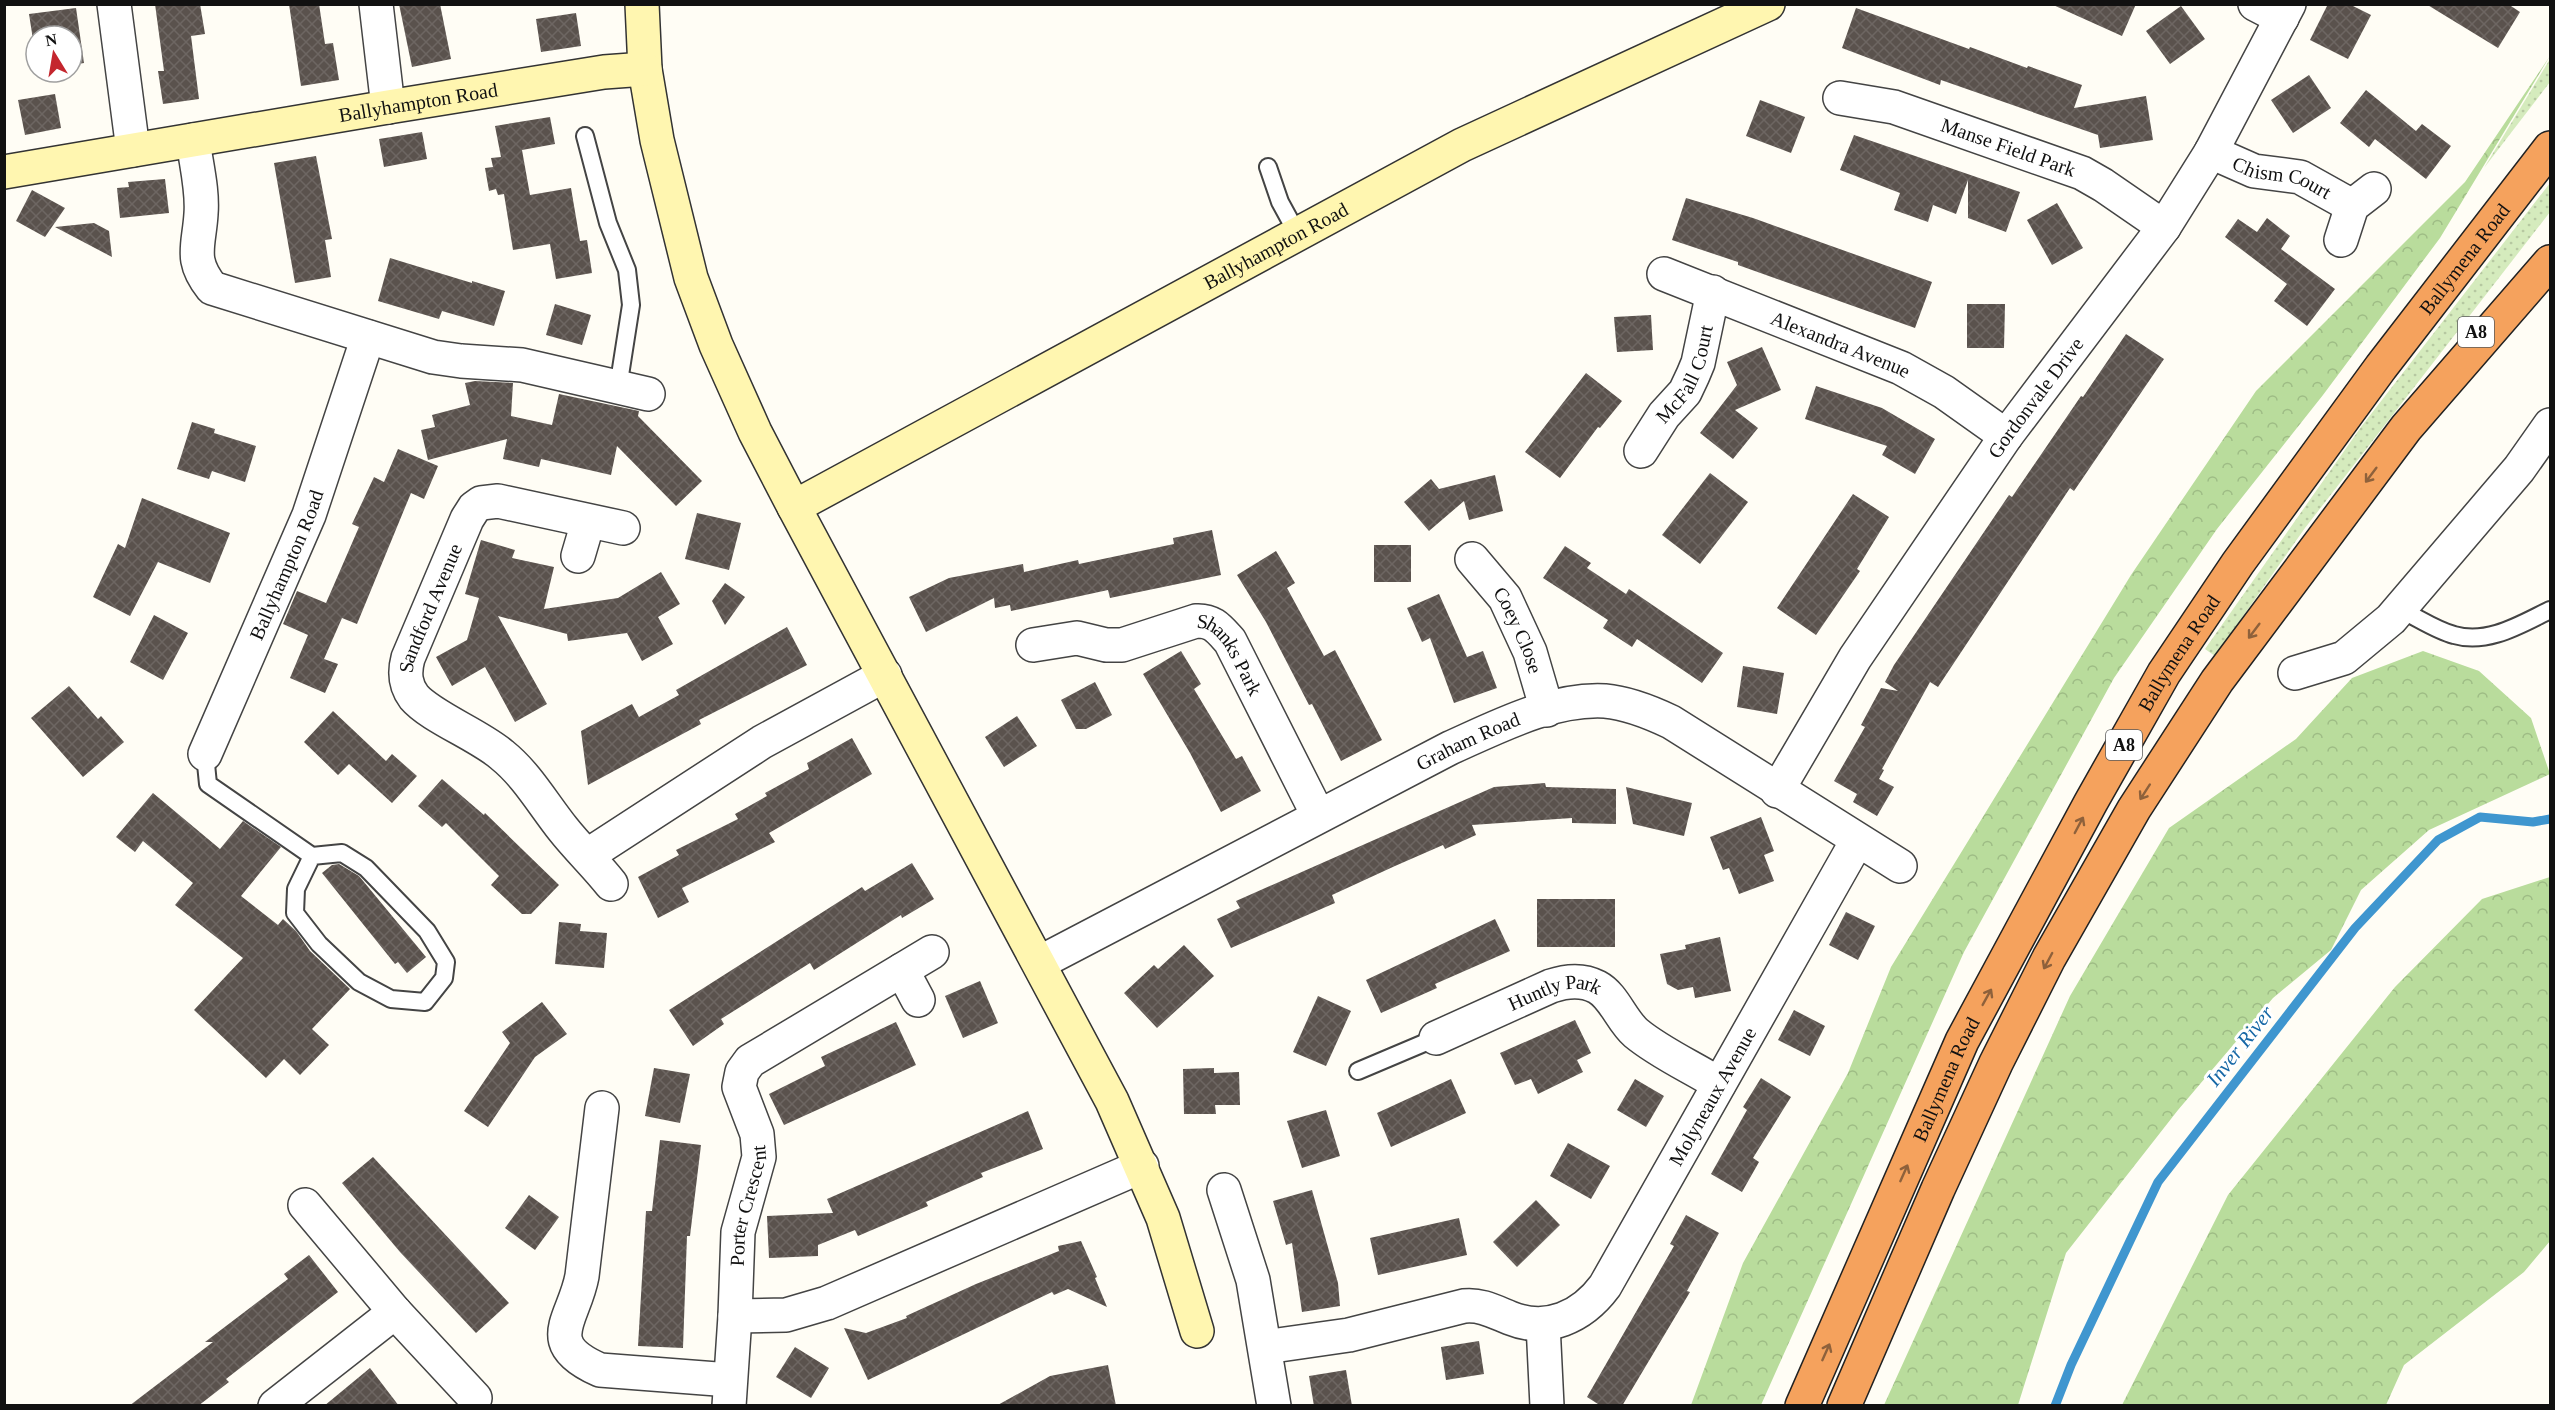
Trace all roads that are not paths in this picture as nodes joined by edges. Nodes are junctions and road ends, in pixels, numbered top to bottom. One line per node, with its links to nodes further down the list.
1 (114, 4): 12 (street)
2 (376, 4): 8 (street)
3 (642, 4): 6 (street)
4 (1768, 4): 17 (street, Ballyhampton Road)
5 (2275, 9): 13 (street, Gordonvale Drive)
6 (645, 69): 8 (street, Ballyhampton Road); 29 (street)
7 (1840, 98): 16 (street, Manse Field Park)
8 (388, 107): 10 (street, Ballyhampton Road)
9 (585, 136): 24 (lane)
10 (193, 140): 12 (street, Ballyhampton Road); 23 (street)
11 (2550, 147): 69 (highway, Ballymena Road / A8, one-way to 11)
12 (133, 150): 15 (street, Ballyhampton Road)
13 (2211, 152): 16 (street, Gordonvale Drive); 19 (street, Chism Court)
14 (1268, 167): 17 (lane)
15 (4, 172)
16 (2164, 227): 27 (street, Gordonvale Drive)
17 (1298, 235): 29 (street, Ballyhampton Road)
18 (2550, 239): 26 (highway, A8)
19 (2341, 240)
20 (2550, 262): 26 (highway, Ballymena Road / A8)
21 (1664, 274): 22 (street, Alexandra Avenue)
22 (1713, 292): 27 (street, Alexandra Avenue); 28 (street, McFall Court)
23 (368, 338): 24 (street); 40 (street, Ballyhampton Road)
24 (633, 391)
25 (2550, 425): 34 (street)
26 (2406, 428): 70 (highway, Ballymena Road / A8, one-way to 70)
27 (2006, 435): 41 (street, Gordonvale Drive)
28 (1641, 451)
29 (794, 507): 38 (street)
30 (588, 522): 31 (street, Sandford Avenue); 32 (street); 44 (street, Sandford Avenue)
31 (623, 528)
32 (578, 556)
33 (1472, 559): 39 (street, Coey Close)
34 (2399, 609): 35 (lane); 37 (street)
35 (2550, 610)
36 (1033, 645): 42 (street, Shanks Park)
37 (2295, 673)
38 (885, 675): 44 (street); 49 (street)
39 (1547, 710): 41 (street, Graham Road); 42 (street, Graham Road)
40 (205, 754): 45 (lane)
41 (1777, 791): 43 (street, Graham Road)
42 (1318, 815): 49 (street, Graham Road)
43 (1857, 841): 46 (street, Graham Road); 54 (street, Molyneaux Avenue)
44 (588, 855): 47 (street, Sandford Avenue)
45 (312, 856): 45 (lane)
46 (1900, 866)
47 (611, 884)
48 (932, 952): 50 (street, Porter Crescent)
49 (1039, 963): 56 (street)
50 (902, 970): 51 (street); 60 (street, Porter Crescent)
51 (918, 1000)
52 (1436, 1038): 53 (lane); 54 (street, Huntly Park)
53 (1358, 1071)
54 (1719, 1084): 61 (street, Molyneaux Avenue)
55 (602, 1108): 64 (street, Porter Crescent)
56 (1142, 1166): 60 (street); 62 (street)
57 (1224, 1190): 63 (street)
58 (304, 1205): 59 (street)
59 (395, 1312): 65 (street); 66 (street)
60 (735, 1316): 64 (street, Porter Crescent)
61 (1543, 1324): 63 (street, Molyneaux Avenue); 68 (street)
62 (1197, 1331)
63 (1265, 1347): 67 (street)
64 (729, 1393)
65 (475, 1398)
66 (275, 1406)
67 (1274, 1406)
68 (1547, 1406)
69 (1802, 1406)
70 (1844, 1406)

